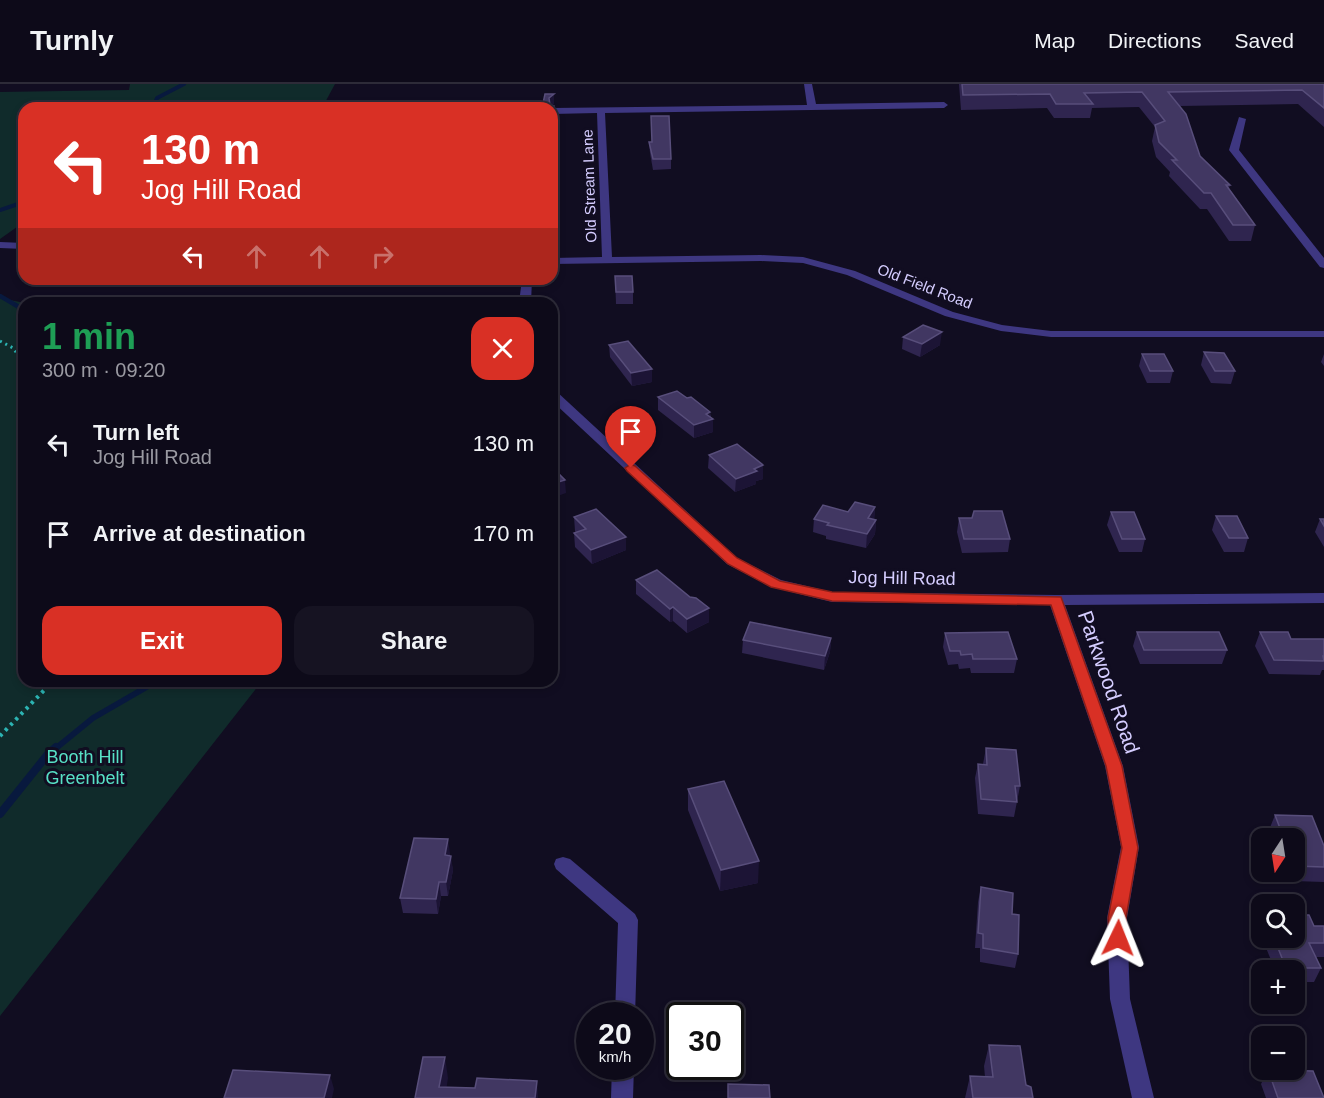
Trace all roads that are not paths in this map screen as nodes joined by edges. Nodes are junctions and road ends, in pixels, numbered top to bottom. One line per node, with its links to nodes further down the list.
1 (808, 84): 3 (street)
2 (944, 105): 3 (street)
3 (812, 107): 4 (street)
4 (601, 110): 5 (street); 9 (street, Old Stream Lane)
5 (558, 111)
6 (1242, 119): 11 (street)
7 (0, 245): 8 (street)
8 (18, 246)
9 (607, 260): 10 (street, Old Field Road); 12 (street, Old Field Road)
10 (558, 261)
11 (1324, 265)
12 (1324, 334)
13 (558, 400): 15 (street, Jog Hill Road)
14 (1324, 598): 15 (street, Jog Hill Road)
15 (1056, 600): 20 (street, Parkwood Road)
16 (563, 864): 17 (street)
17 (624, 1002)
18 (623, 1080): 19 (street)
19 (622, 1098)
20 (1143, 1098)

